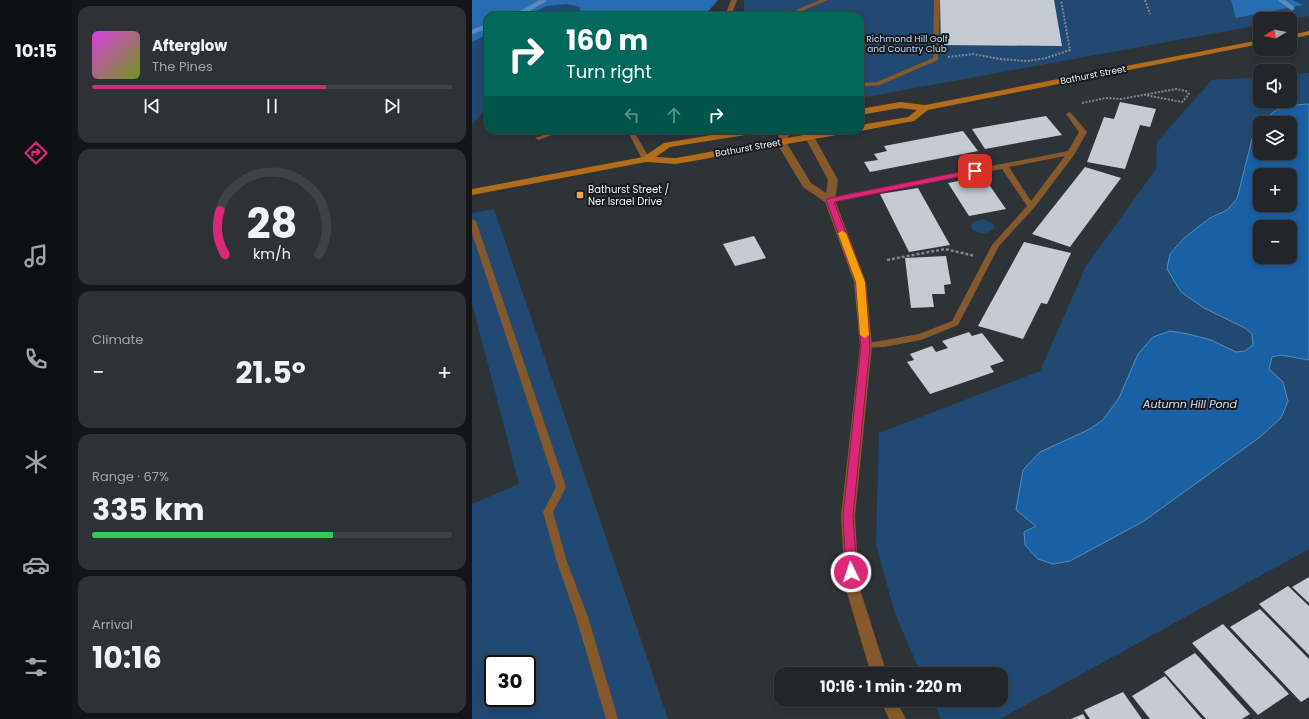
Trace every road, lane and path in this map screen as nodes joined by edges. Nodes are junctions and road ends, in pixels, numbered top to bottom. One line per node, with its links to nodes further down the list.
1 (734, 0): 6 (lane)
2 (825, 0): 7 (lane)
3 (937, 0): 12 (lane)
4 (1061, 0): 12 (path)
5 (1145, 0): 8 (path)
6 (730, 12)
7 (795, 12)
8 (1150, 14)
9 (1309, 33): 10 (main road)
10 (1297, 36)
11 (1253, 43): 16 (main road, Bathurst Street)
12 (936, 59): 13 (lane)
13 (864, 85)
14 (1145, 95): 14 (path); 15 (path)
15 (1082, 104)
16 (925, 108): 17 (main road, Bathurst Street); 19 (main road, Bathurst Street)
17 (864, 111)
18 (1069, 114): 29 (lane)
19 (864, 127)
20 (551, 134): 27 (lane)
21 (632, 134): 30 (lane)
22 (733, 134): 30 (main road, Bathurst Street)
23 (784, 134): 28 (street)
24 (805, 134): 26 (street)
25 (826, 134): 26 (main road, Bathurst Street)
26 (810, 137): 28 (main road, Bathurst Street); 33 (street)
27 (539, 138)
28 (781, 142): 30 (main road, Bathurst Street); 33 (street)
29 (1071, 153): 31 (lane); 34 (lane)
30 (646, 159): 32 (main road, Bathurst Street)
31 (1004, 166): 33 (lane); 34 (lane)
32 (472, 192)
33 (830, 200): 38 (street)
34 (1031, 206): 37 (lane)
35 (472, 221): 41 (lane)
36 (887, 260): 37 (path)
37 (988, 260): 38 (lane)
38 (866, 346): 39 (street)
39 (877, 667)
40 (892, 707): 42 (street)
41 (612, 719)
42 (898, 719)

